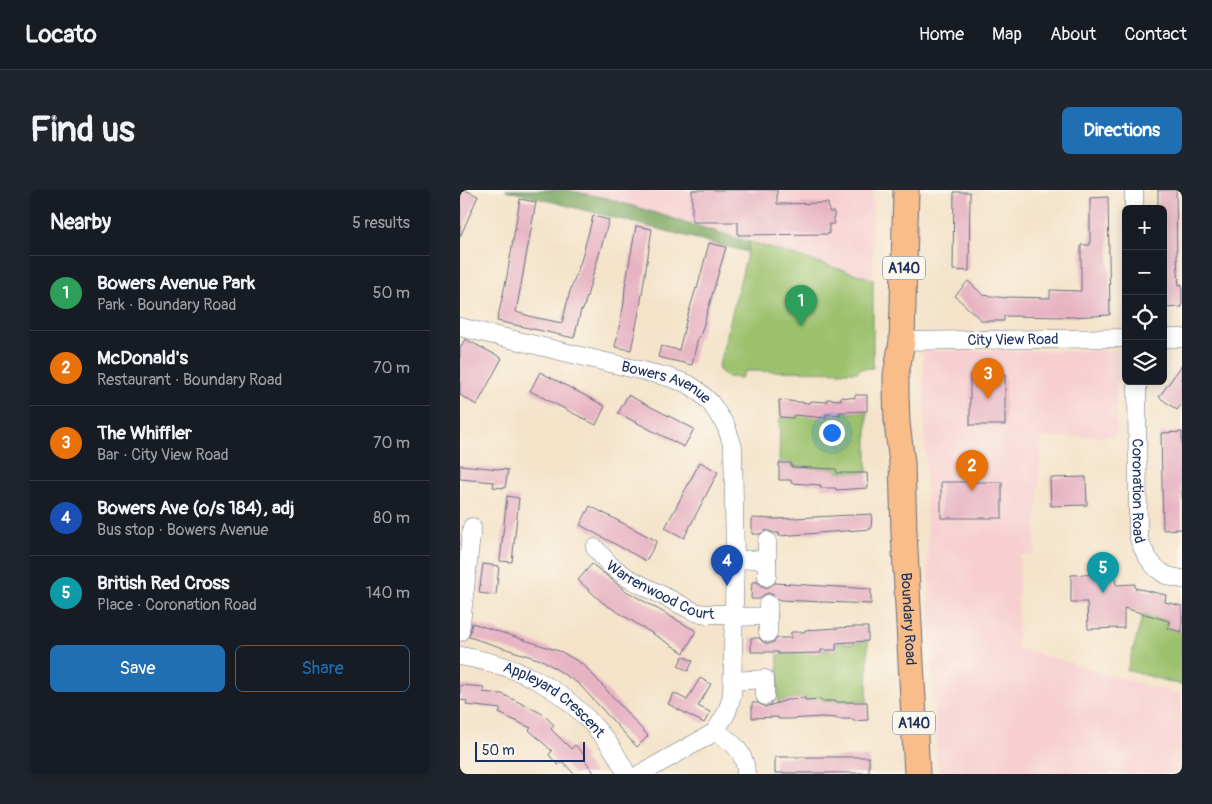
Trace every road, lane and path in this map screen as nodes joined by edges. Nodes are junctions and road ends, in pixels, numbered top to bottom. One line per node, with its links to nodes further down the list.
1 (906, 190): 8 (highway, Boundary Road / A140)
2 (1134, 190): 3 (street)
3 (1134, 205)
4 (460, 327): 14 (street, Bowers Avenue)
5 (1122, 338): 8 (street, City View Road)
6 (1167, 338): 7 (street)
7 (1182, 338)
8 (902, 341): 27 (highway, Boundary Road / A140)
9 (1137, 385): 16 (street, Coronation Road)
10 (472, 526): 19 (street)
11 (766, 541): 13 (street)
12 (595, 548): 17 (street, Warrenwood Court)
13 (767, 559): 14 (street); 15 (street)
14 (735, 560): 17 (street, Bowers Avenue)
15 (766, 577)
16 (1182, 579)
17 (734, 615): 18 (street, Warrenwood Court); 22 (street, Bowers Avenue)
18 (768, 618)
19 (460, 632)
20 (460, 656): 24 (street, Appleyard Crescent)
21 (765, 680): 22 (street)
22 (733, 681): 23 (street, Bowers Avenue)
23 (715, 732): 25 (street); 26 (street)
24 (627, 774)
25 (640, 774)
26 (746, 774)
27 (917, 774)

